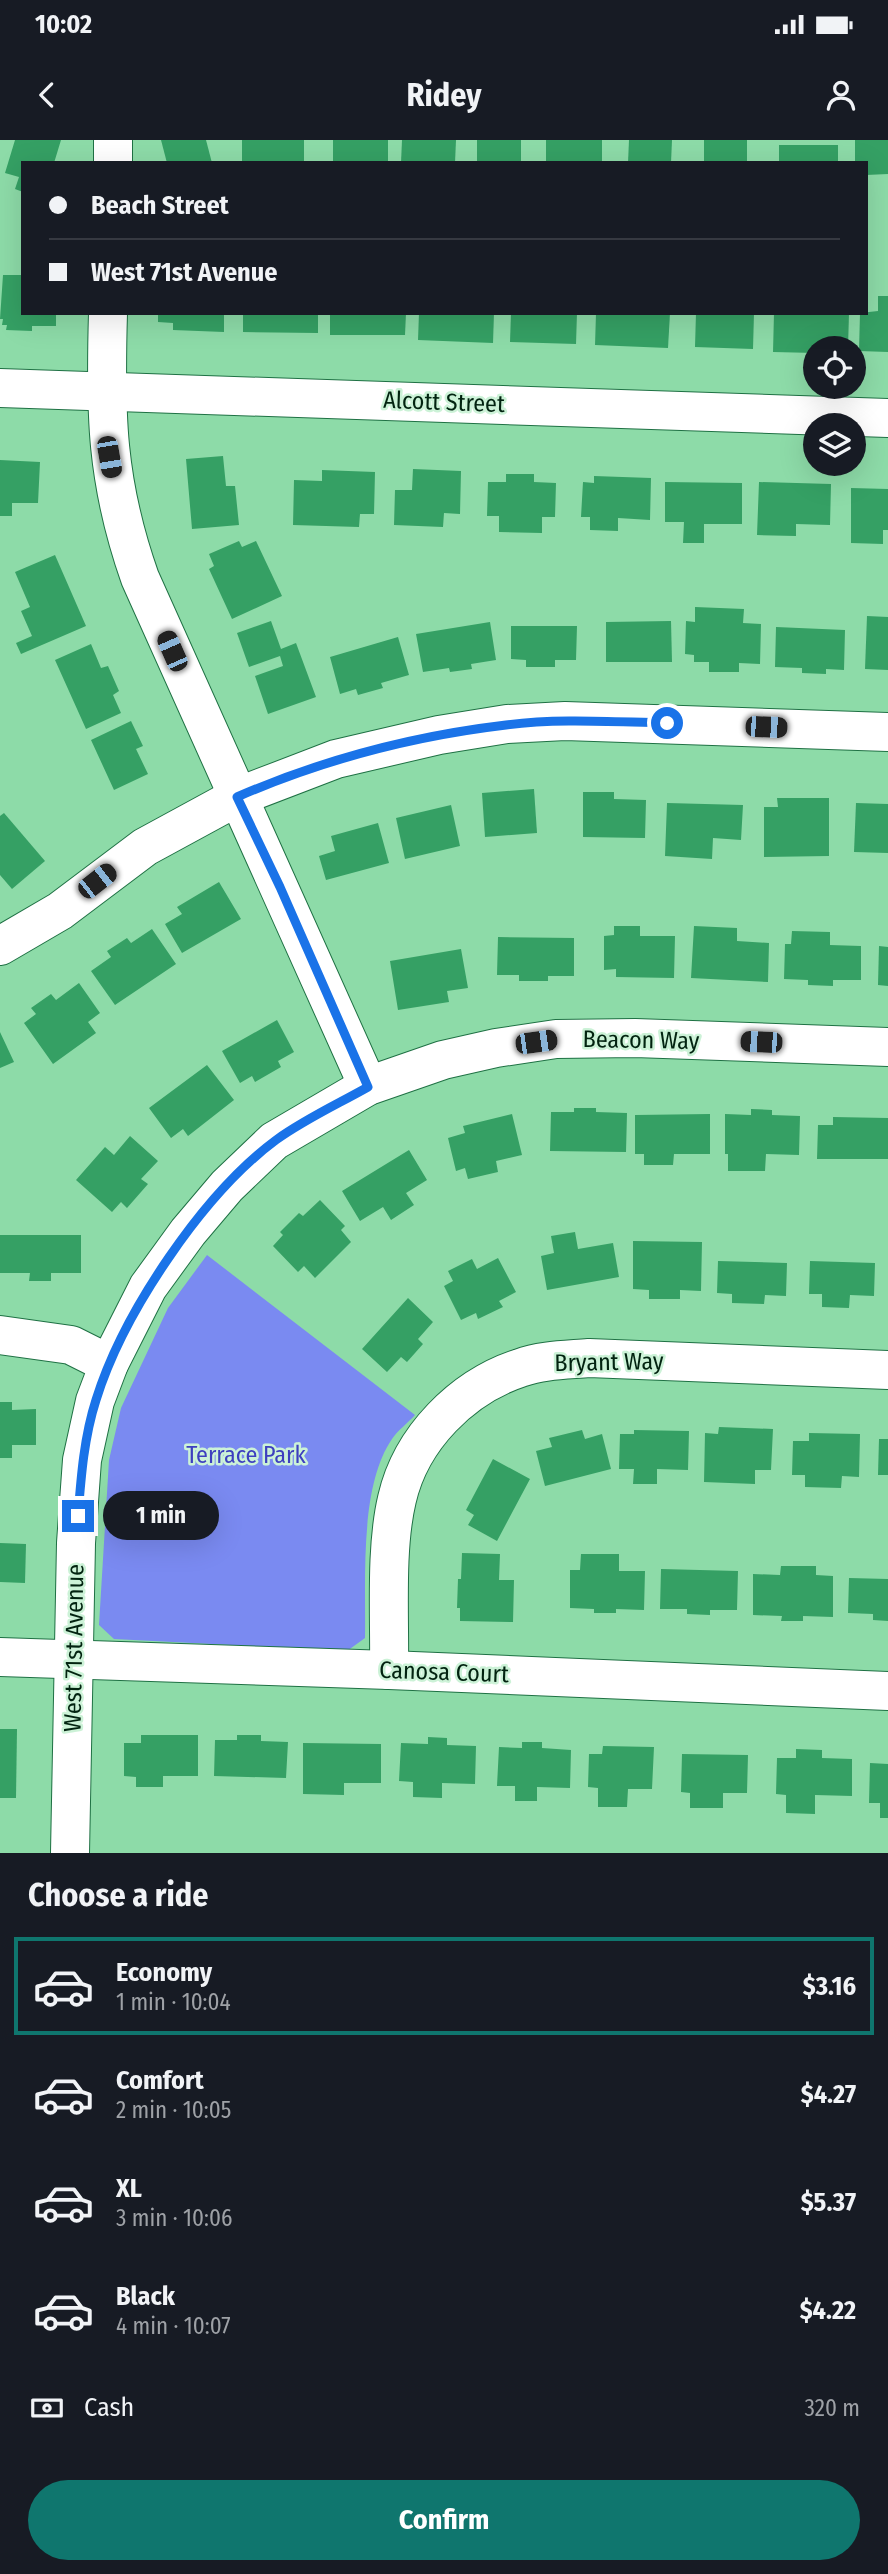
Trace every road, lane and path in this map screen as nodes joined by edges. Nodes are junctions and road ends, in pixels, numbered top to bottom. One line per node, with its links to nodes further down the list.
1 (113, 140): 2 (street)
2 (113, 161)
3 (108, 315): 5 (street)
4 (0, 388): 5 (street, Alcott Street)
5 (106, 391): 6 (street, Alcott Street); 8 (street)
6 (888, 418)
7 (888, 732): 8 (street)
8 (237, 797): 9 (street); 11 (street)
9 (0, 946)
10 (888, 1047): 11 (street, Beacon Way)
11 (368, 1087): 13 (street, Beacon Way)
12 (0, 1335): 13 (street)
13 (109, 1364): 16 (street, West 71st Avenue)
14 (888, 1370): 17 (street, Bryant Way)
15 (0, 1657): 16 (street, Canosa Court)
16 (74, 1659): 17 (street, Canosa Court); 19 (street, West 71st Avenue)
17 (388, 1670): 18 (street, Canosa Court)
18 (888, 1691)
19 (70, 1853)

